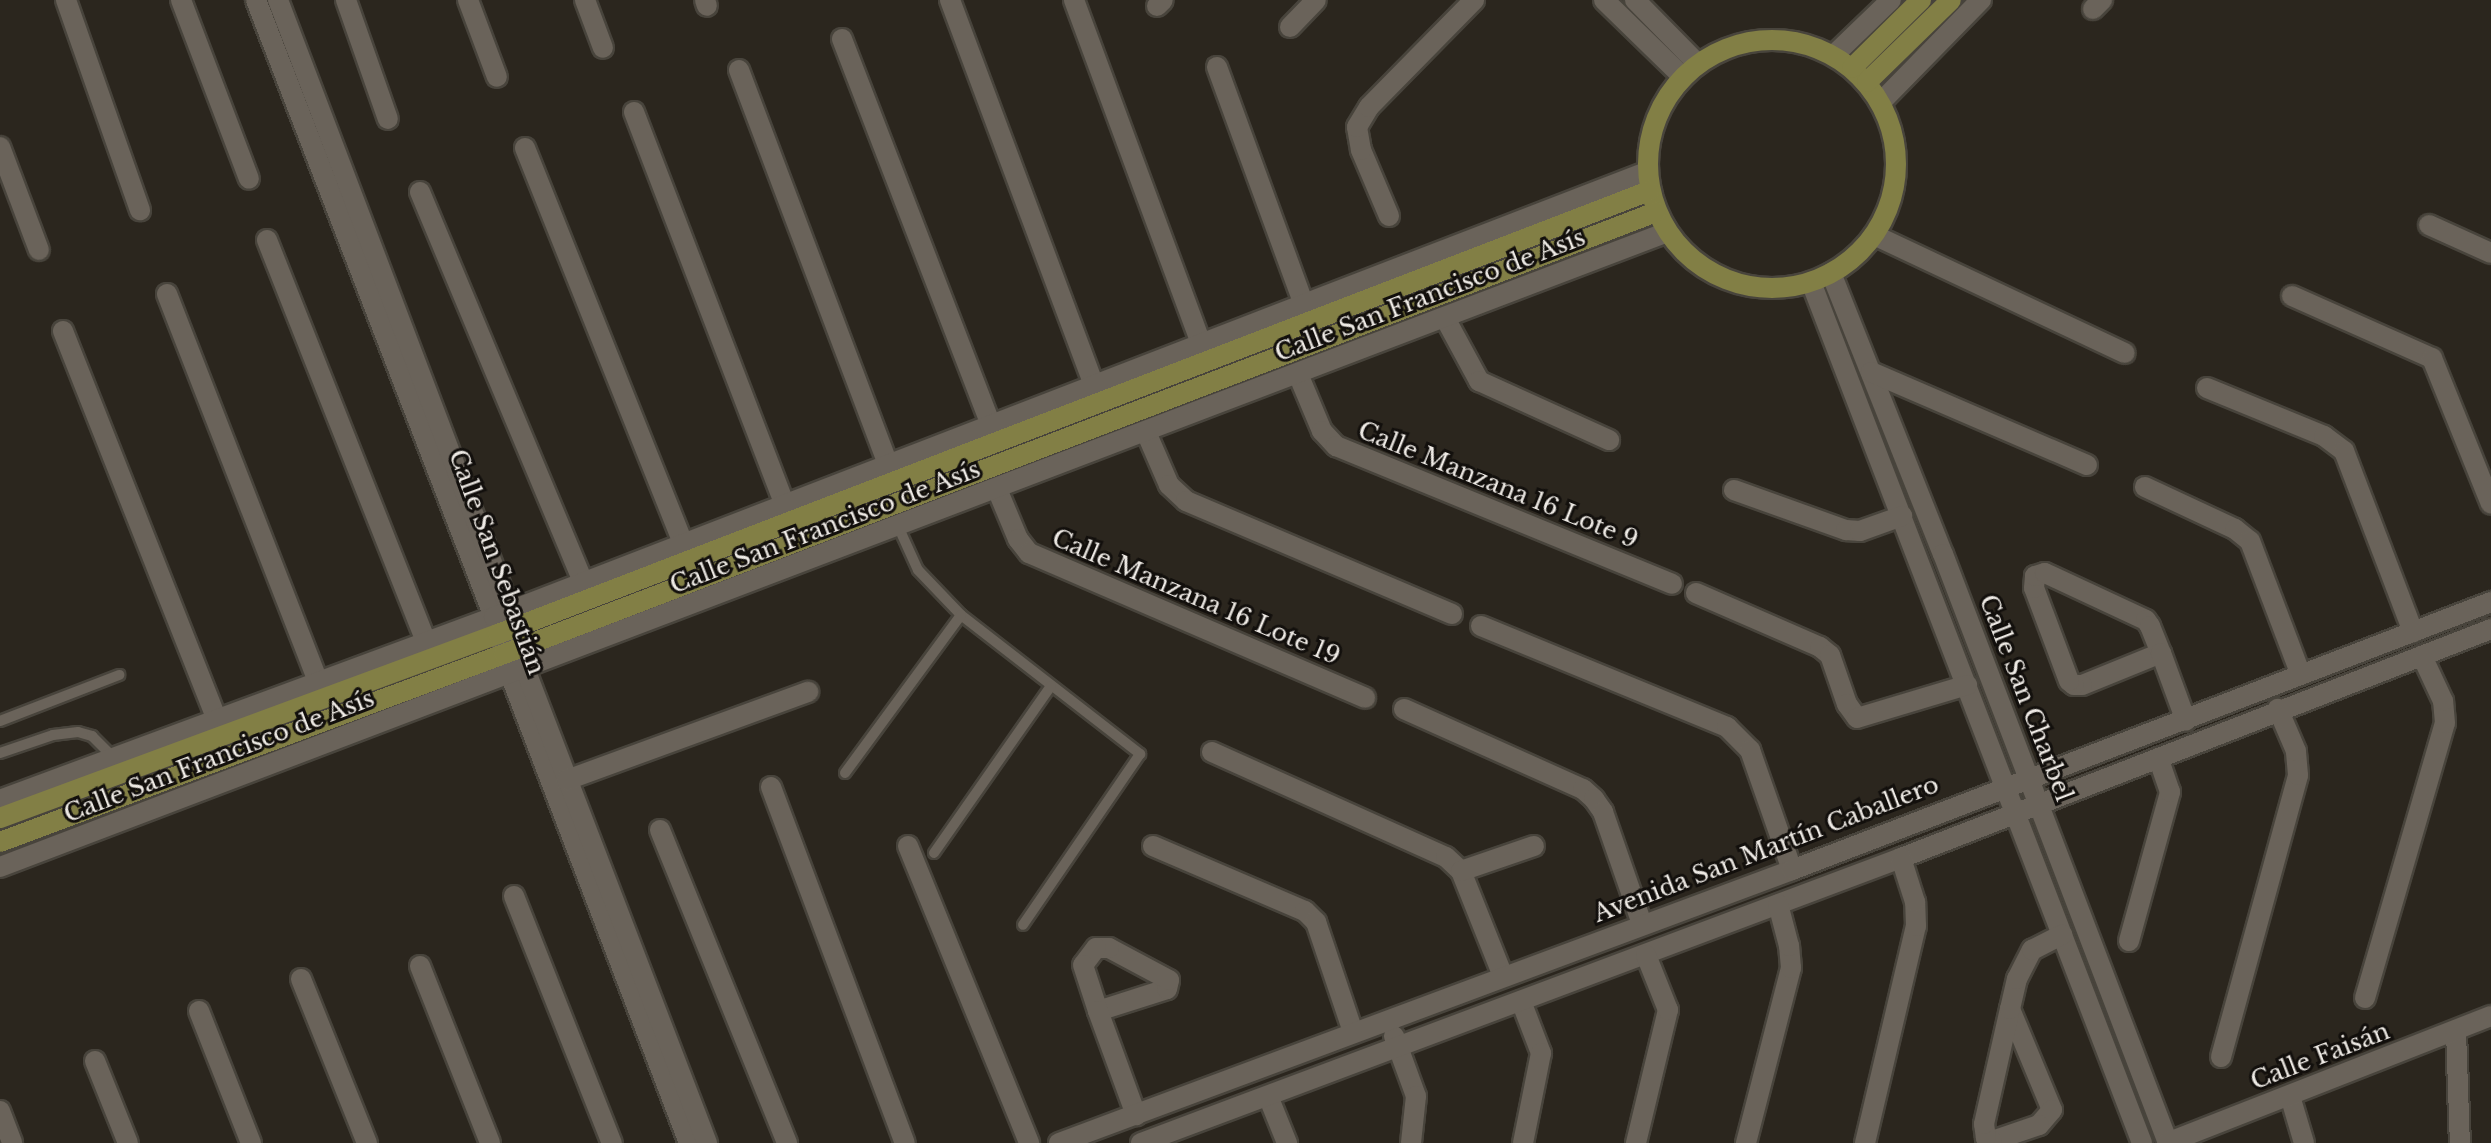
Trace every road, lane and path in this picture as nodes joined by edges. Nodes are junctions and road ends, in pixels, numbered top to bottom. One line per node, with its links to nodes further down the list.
1 (66, 0): 35 (street)
2 (181, 0): 32 (street)
3 (256, 0): 76 (street, Calle San Sebastián)
4 (278, 0): 76 (street, Calle San Sebastián)
5 (346, 0): 29 (street)
6 (468, 0): 26 (street)
7 (585, 0): 20 (street)
8 (950, 0): 55 (street)
9 (1074, 0): 51 (street)
10 (1316, 0): 18 (street)
11 (1474, 0): 37 (street)
12 (1604, 0): 24 (street)
13 (1636, 0): 24 (street)
14 (1891, 0): 21 (street)
15 (1921, 0): 25 (main road)
16 (1951, 0): 25 (main road)
17 (1981, 0): 27 (street)
18 (1290, 27)
19 (842, 39): 57 (street)
20 (603, 48)
21 (1834, 55): 24 (main road); 25 (main road)
22 (1217, 67): 48 (street)
23 (739, 70): 60 (street)
24 (1690, 70): 33 (main road)
25 (1859, 75): 27 (main road)
26 (497, 77)
27 (1881, 102): 40 (main road)
28 (634, 112): 66 (street)
29 (388, 119)
30 (0, 147): 42 (street)
31 (525, 148): 69 (street)
32 (249, 179)
33 (1648, 182): 36 (main road); 48 (street, Calle San Francisco de Asís); 76 (main road, Calle San Francisco de Asís)
34 (420, 192): 70 (street)
35 (140, 210)
36 (1656, 212): 39 (main road); 81 (main road, Calle San Francisco de Asís)
37 (1389, 216)
38 (2429, 225): 43 (street)
39 (1667, 232): 45 (main road); 49 (street, Calle San Francisco de Asís)
40 (1874, 235): 44 (main road); 52 (street)
41 (267, 240): 80 (street)
42 (39, 250)
43 (2491, 253)
44 (1831, 273): 45 (main road); 53 (street, Calle San Charbel)
45 (1811, 282): 67 (street)
46 (167, 294): 87 (street)
47 (2292, 296): 65 (street)
48 (1304, 305): 51 (street, Calle San Francisco de Asís)
49 (1445, 318): 54 (street, Calle San Francisco de Asís); 59 (street)
50 (63, 331): 94 (street)
51 (1201, 344): 55 (street, Calle San Francisco de Asís)
52 (2125, 353)
53 (1871, 372): 61 (street); 102 (street, Calle San Charbel)
54 (1298, 374): 58 (street, Calle San Francisco de Asís); 71 (street, Calle Manzana 16 Lote 9)
55 (1094, 386): 57 (street, Calle San Francisco de Asís)
56 (2207, 388): 79 (street)
57 (991, 425): 60 (street, Calle San Francisco de Asís)
58 (1146, 432): 63 (street, Calle San Francisco de Asís); 74 (street)
59 (1609, 440)
60 (888, 465): 66 (street, Calle San Francisco de Asís)
61 (2087, 465)
62 (2145, 487): 86 (street)
63 (997, 489): 68 (street, Calle San Francisco de Asís); 91 (street, Calle Manzana 16 Lote 19)
64 (1734, 490): 67 (street)
65 (2491, 504)
66 (785, 505): 69 (street, Calle San Francisco de Asís)
67 (1902, 516): 88 (street)
68 (898, 526): 75 (lane); 84 (street, Calle San Francisco de Asís)
69 (683, 544): 70 (street, Calle San Francisco de Asís)
70 (583, 582): 76 (street, Calle San Francisco de Asís)
71 (1672, 584)
72 (1696, 593): 88 (street)
73 (2491, 602): 79 (street, Avenida San Martín Caballero)
74 (1452, 614)
75 (961, 615): 89 (lane); 101 (lane)
76 (504, 622): 80 (street, Calle San Francisco de Asís); 81 (street, Calle San Sebastián); 109 (main road, Calle San Francisco de Asís)
77 (1481, 626): 118 (street)
78 (2491, 629): 83 (street)
79 (2413, 632): 86 (street, Avenida San Martín Caballero)
80 (426, 642): 87 (street, Calle San Francisco de Asís)
81 (512, 651): 84 (street, Calle San Sebastián); 111 (main road, Calle San Francisco de Asís)
82 (2161, 653): 82 (street); 96 (street)
83 (2422, 656): 93 (street); 130 (street)
84 (517, 672): 103 (street, Calle San Sebastián); 117 (street, Calle San Francisco de Asís); 152 (street, Calle San Sebastián)
85 (119, 675): 95 (lane)
86 (2301, 675): 96 (street, Avenida San Martín Caballero)
87 (318, 682): 94 (street, Calle San Francisco de Asís)
88 (1967, 685): 105 (street)
89 (1051, 686): 115 (lane); 123 (lane)
90 (808, 692): 103 (street)
91 (1365, 698)
92 (1404, 709): 122 (street)
93 (2278, 709): 100 (street); 140 (street)
94 (217, 720): 99 (street, Calle San Francisco de Asís)
95 (0, 721)
96 (2186, 721): 102 (street, Avenida San Martín Caballero)
97 (1212, 752): 119 (street)
98 (0, 753): 99 (lane)
99 (113, 757): 106 (street, Calle San Francisco de Asís)
100 (2158, 758): 107 (street); 125 (street)
101 (845, 773)
102 (2029, 778): 105 (street, Avenida San Martín Caballero); 107 (street, Calle San Charbel)
103 (567, 780): 153 (street, Calle San Sebastián)
104 (771, 787): 155 (street)
105 (2004, 787): 108 (street); 118 (street, Avenida San Martín Caballero)
106 (0, 800)
107 (2039, 803): 108 (street); 166 (street, Calle San Charbel)
108 (2015, 813): 116 (street); 124 (street)
109 (0, 818)
110 (660, 830): 154 (street)
111 (0, 842)
112 (908, 846): 156 (street)
113 (1153, 846): 138 (street)
114 (1534, 846): 119 (street)
115 (934, 853)
116 (1901, 858): 121 (street); 164 (street)
117 (0, 867)
118 (1792, 870): 122 (street, Avenida San Martín Caballero)
119 (1461, 871): 128 (street)
120 (514, 896): 151 (street)
121 (1778, 904): 126 (street); 163 (street)
122 (1642, 924): 128 (street, Avenida San Martín Caballero)
123 (1023, 925)
124 (2062, 935): 132 (street); 165 (street)
125 (2129, 941)
126 (1646, 955): 131 (street); 162 (street)
127 (420, 966): 150 (street)
128 (1503, 976): 136 (street, Avenida San Martín Caballero)
129 (301, 979): 149 (street)
130 (2365, 998)
131 (1521, 1001): 139 (street); 161 (street)
132 (2010, 1009): 132 (street)
133 (199, 1011): 148 (street)
134 (1098, 1011): 145 (street)
135 (2491, 1016): 137 (street, Calle Faisán)
136 (1387, 1020): 138 (street, Avenida San Martín Caballero); 139 (street)
137 (2456, 1031): 143 (street, Calle Faisán); 168 (street)
138 (1353, 1032): 145 (street, Avenida San Martín Caballero)
139 (1398, 1047): 142 (street); 160 (street)
140 (2221, 1057)
141 (95, 1061): 147 (street)
142 (1268, 1096): 158 (street); 159 (street)
143 (2290, 1096): 166 (street, Calle Faisán); 167 (street)
144 (0, 1111): 146 (street)
145 (1136, 1115): 157 (street, Avenida San Martín Caballero)
146 (12, 1143)
147 (128, 1143)
148 (251, 1143)
149 (367, 1143)
150 (490, 1143)
151 (612, 1143)
152 (689, 1143)
153 (707, 1143)
154 (787, 1143)
155 (905, 1143)
156 (1029, 1143)
157 (1059, 1143)
158 (1142, 1143)
159 (1287, 1143)
160 (1411, 1143)
161 (1523, 1143)
162 (1636, 1143)
163 (1746, 1143)
164 (1865, 1143)
165 (2142, 1143)
166 (2167, 1143)
167 (2304, 1143)
168 (2460, 1143)

